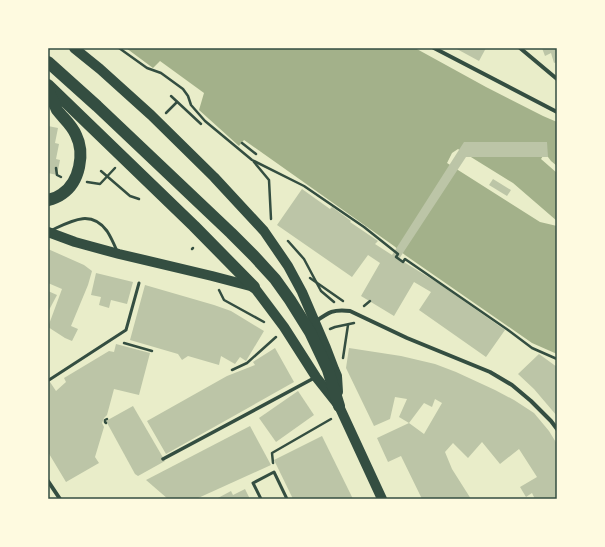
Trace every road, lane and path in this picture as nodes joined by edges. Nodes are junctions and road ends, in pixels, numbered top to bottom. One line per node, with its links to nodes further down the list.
1 (74, 48): 30 (main road)
2 (119, 48): 14 (path)
3 (434, 48): 10 (street)
4 (520, 48): 6 (street)
5 (48, 62): 30 (highway)
6 (557, 79)
7 (48, 85): 24 (highway)
8 (48, 90): 17 (highway)
9 (171, 96): 11 (path)
10 (557, 112)
11 (201, 124)
12 (242, 142): 13 (path)
13 (256, 154)
14 (252, 160): 18 (path); 39 (path)
15 (101, 171): 16 (path)
16 (139, 199)
17 (48, 200)
18 (272, 223)
19 (48, 231): 21 (main road); 21 (lane)
20 (286, 238): 23 (path)
21 (119, 254): 24 (main road)
22 (139, 283): 36 (lane)
23 (316, 283): 28 (path); 29 (path)
24 (254, 287): 41 (main road)
25 (218, 288): 32 (path)
26 (370, 301): 27 (path)
27 (364, 306)
28 (341, 310): 29 (street); 30 (street)
29 (360, 315): 46 (street)
30 (310, 322): 43 (highway)
31 (356, 322): 33 (path)
32 (266, 323)
33 (348, 325): 35 (path); 38 (path)
34 (274, 332): 40 (path)
35 (325, 332)
36 (117, 336): 37 (path); 42 (lane)
37 (152, 351)
38 (343, 359)
39 (557, 359)
40 (232, 370)
41 (316, 377): 43 (main road); 48 (street)
42 (49, 380)
43 (340, 409): 47 (path); 53 (main road)
44 (107, 419): 45 (path)
45 (106, 423)
46 (557, 430)
47 (272, 453)
48 (163, 459)
49 (48, 481): 50 (street)
50 (60, 499)
51 (261, 499): 52 (lane)
52 (287, 499)
53 (382, 499)

